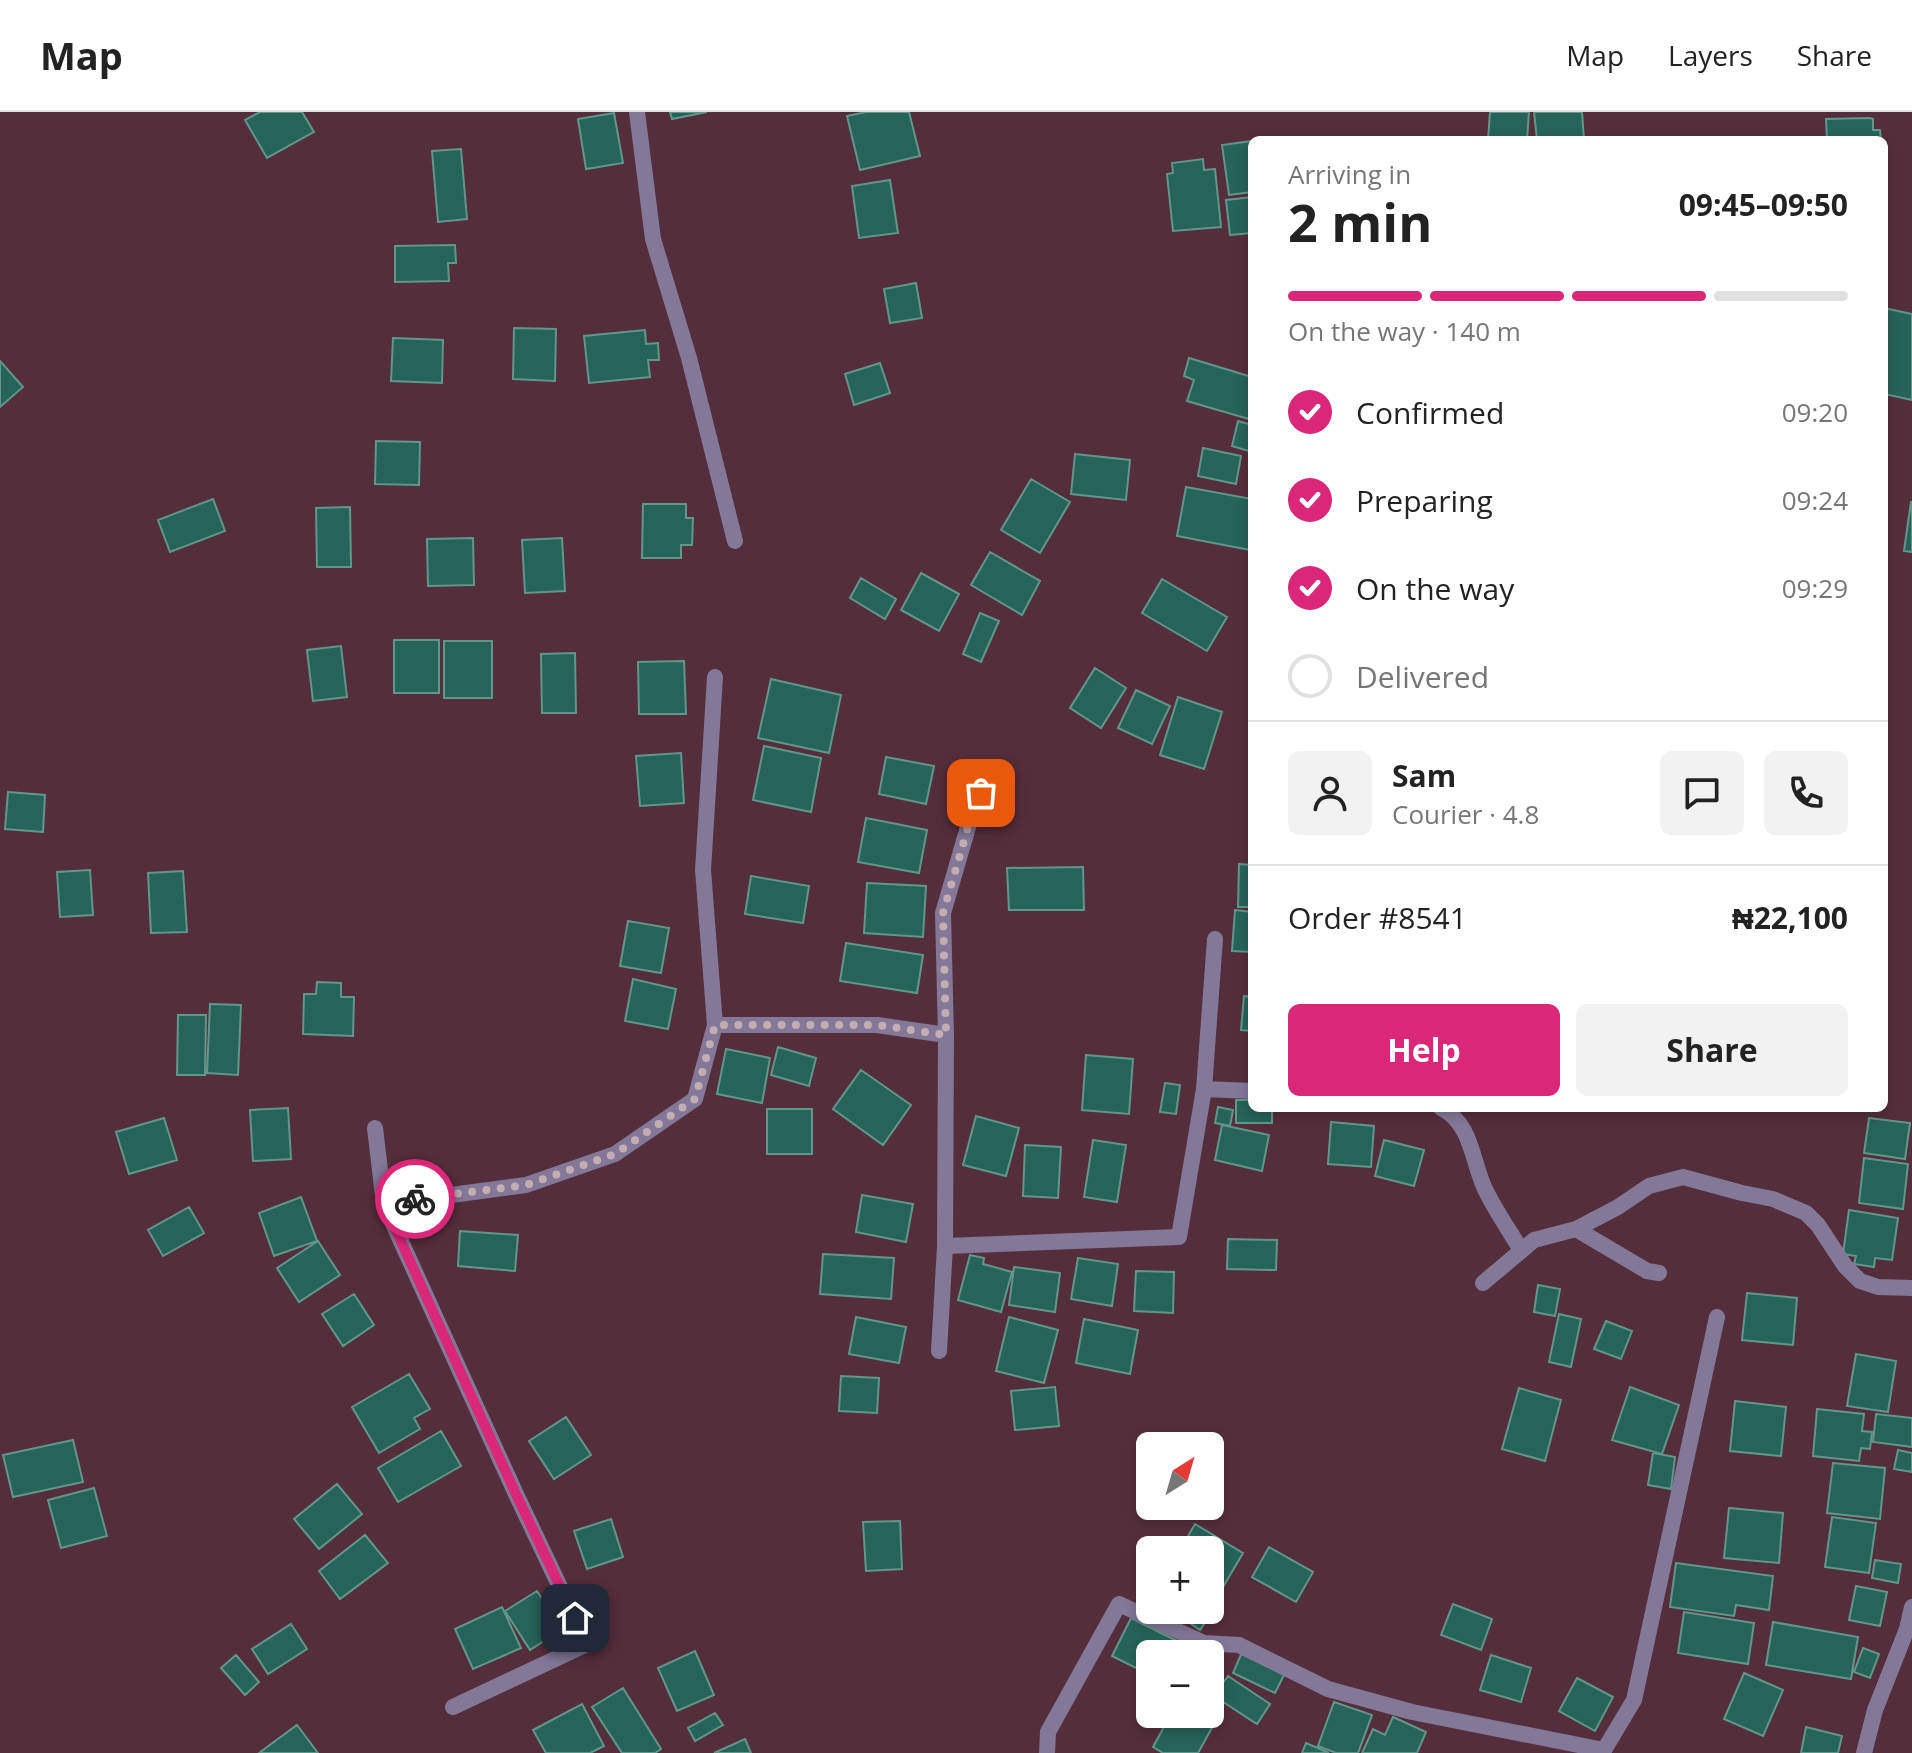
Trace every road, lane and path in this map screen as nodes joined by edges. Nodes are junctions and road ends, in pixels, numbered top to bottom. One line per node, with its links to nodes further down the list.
1 (637, 112): 2 (street)
2 (735, 541)
3 (715, 677): 6 (street)
4 (991, 770): 7 (street)
5 (1215, 939): 8 (street)
6 (715, 1025): 7 (street); 12 (street)
7 (946, 1035): 14 (street)
8 (1204, 1089): 9 (street); 14 (street)
9 (1248, 1091)
10 (1446, 1112): 15 (street)
11 (375, 1128): 12 (street)
12 (384, 1204): 22 (street)
13 (1576, 1229): 15 (street); 16 (street); 18 (street)
14 (945, 1246): 20 (street)
15 (1521, 1250): 17 (street)
16 (1659, 1273)
17 (1483, 1283)
18 (1912, 1288)
19 (1717, 1317): 23 (street)
20 (939, 1351)
21 (1912, 1607): 24 (street)
22 (453, 1707)
23 (1047, 1753)
24 (1864, 1753)

